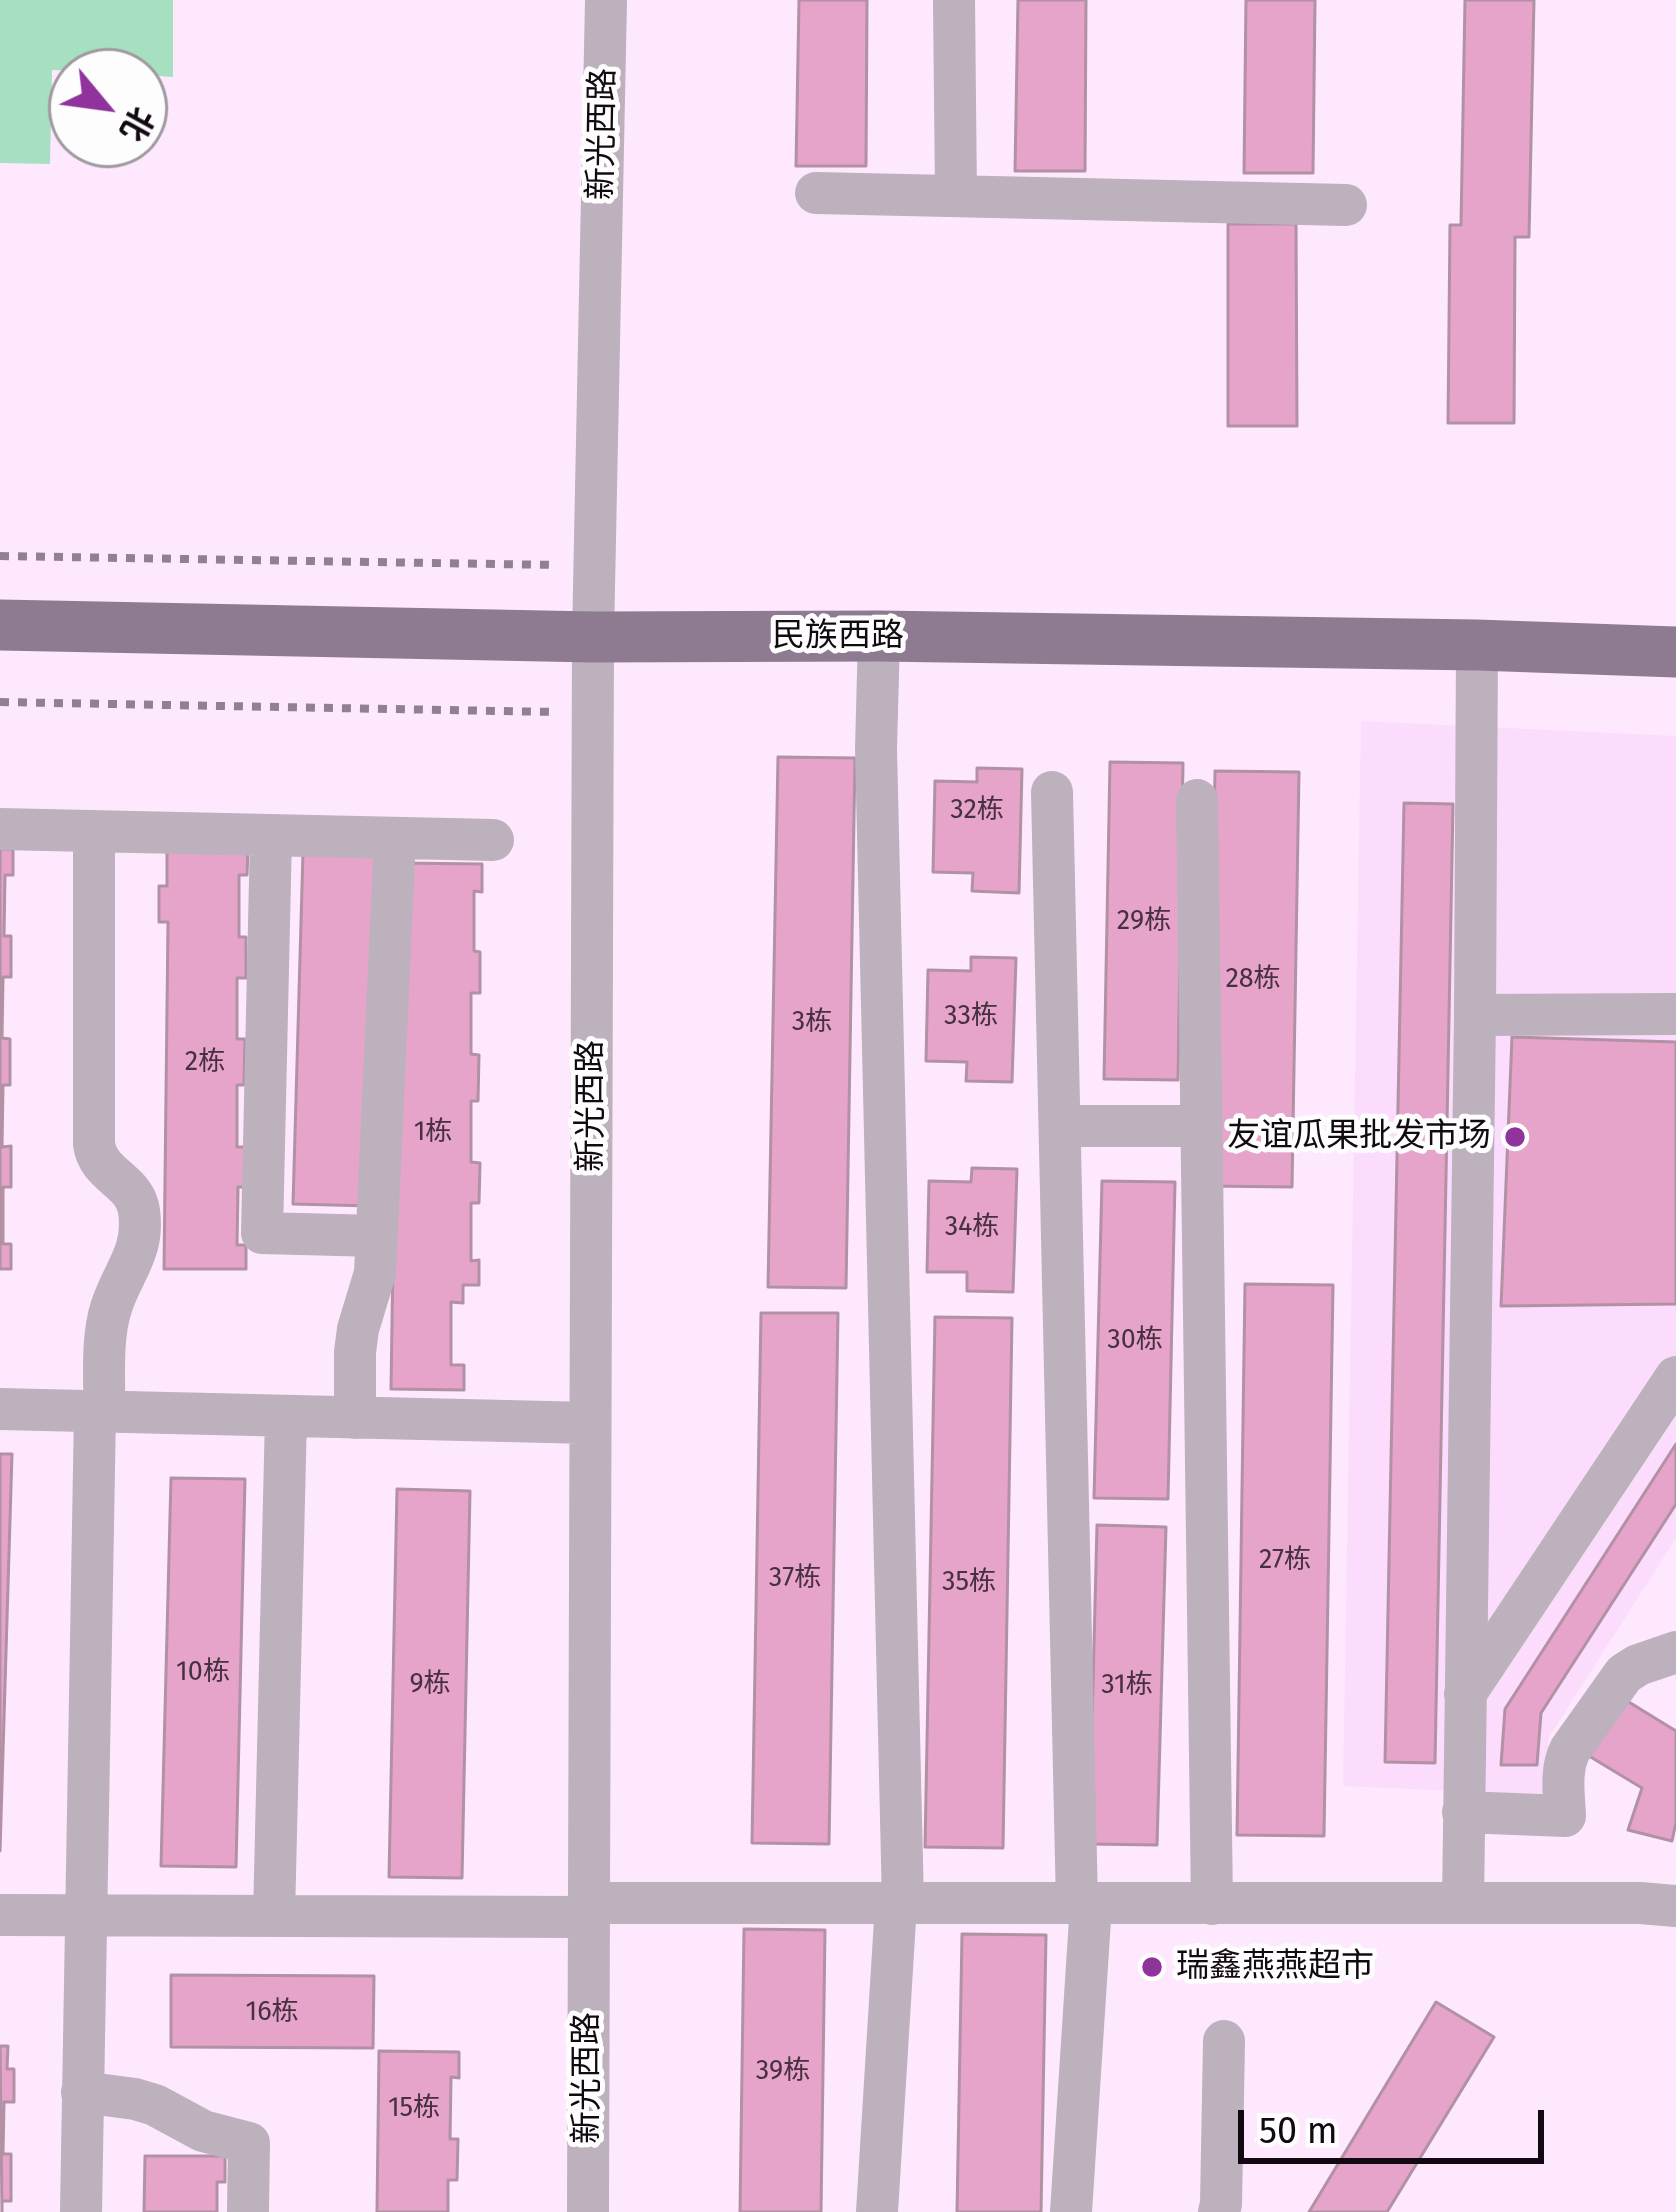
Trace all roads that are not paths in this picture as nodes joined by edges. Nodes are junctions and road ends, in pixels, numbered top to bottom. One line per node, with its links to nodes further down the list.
1 (605, 0): 8 (street, 新光西路)
2 (954, 0): 4 (street)
3 (816, 193): 4 (street)
4 (956, 196): 5 (street)
5 (1346, 205)
6 (0, 626): 8 (main road, 民族西路)
7 (879, 636): 8 (main road, 民族西路); 9 (main road, 民族西路); 33 (street)
8 (593, 638): 28 (street, 新光西路)
9 (1477, 645): 10 (main road, 民族西路); 19 (street)
10 (1676, 652)
11 (1052, 792): 20 (street)
12 (1197, 800): 21 (street)
13 (0, 829): 14 (street)
14 (94, 832): 15 (street); 25 (street)
15 (271, 836): 16 (street); 22 (street)
16 (395, 838): 17 (street); 22 (street)
17 (494, 840)
18 (1676, 1014): 19 (street)
19 (1475, 1015): 30 (street)
20 (1060, 1126): 21 (street); 34 (street)
21 (1202, 1126): 35 (street)
22 (376, 1236): 27 (street)
23 (1676, 1377): 30 (street)
24 (0, 1409): 25 (street)
25 (100, 1412): 26 (street); 40 (street)
26 (286, 1416): 27 (street); 39 (street)
27 (355, 1418): 28 (street)
28 (590, 1423): 37 (street, 新光西路)
29 (1676, 1652): 31 (street)
30 (1465, 1694): 31 (street)
31 (1463, 1812): 32 (street)
32 (1462, 1903): 35 (street); 36 (street)
33 (900, 1904): 34 (street); 37 (street); 46 (street)
34 (1084, 1904): 35 (street); 47 (street)
35 (1213, 1904)
36 (1676, 1906)
37 (589, 1910): 39 (street); 45 (street, 新光西路)
38 (0, 1915): 40 (street)
39 (274, 1916): 40 (street)
40 (85, 1917): 42 (street)
41 (1224, 2041): 48 (street)
42 (82, 2092): 43 (street); 44 (street)
43 (81, 2212)
44 (248, 2212)
45 (588, 2212)
46 (877, 2212)
47 (1071, 2212)
48 (1219, 2212)

